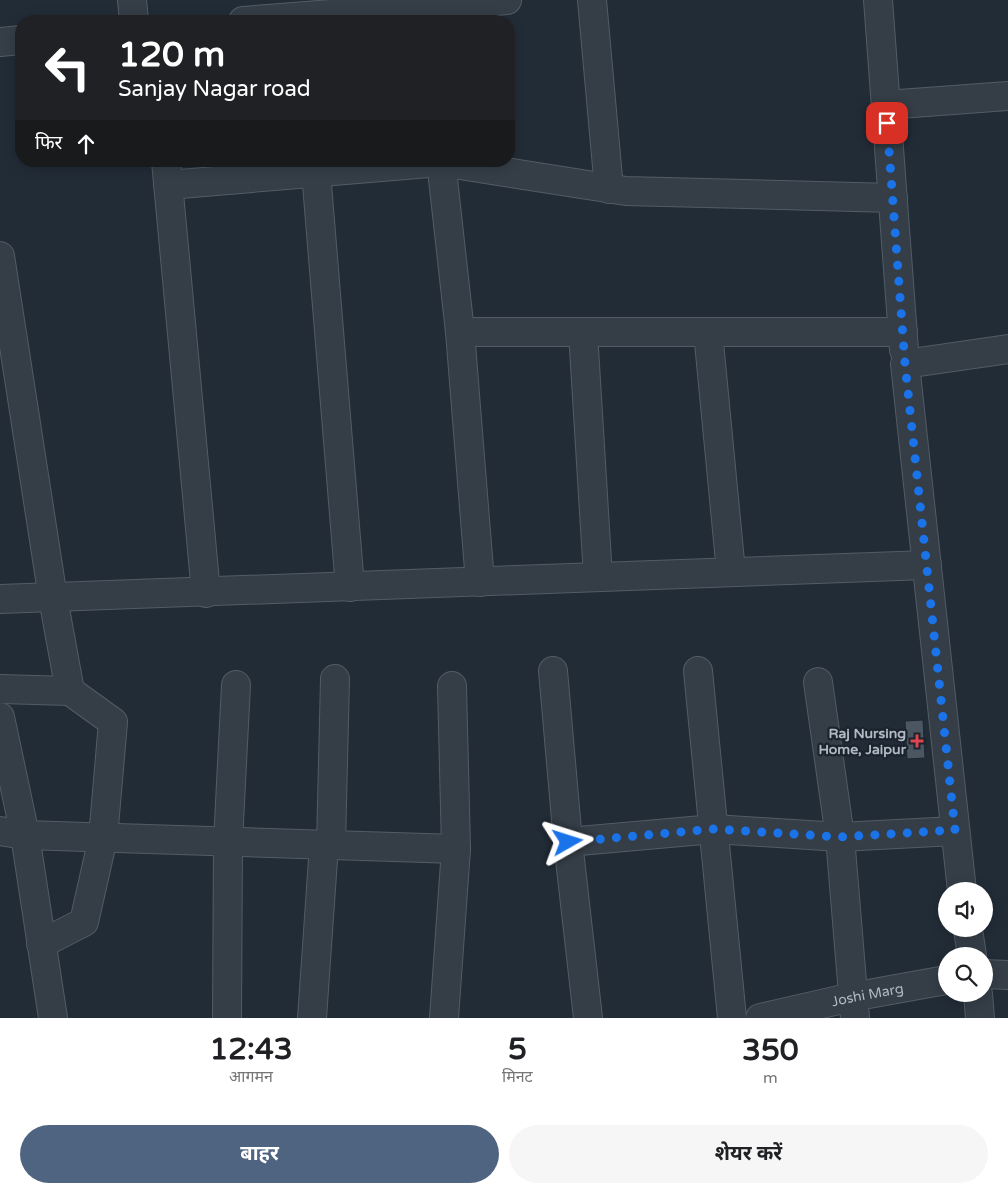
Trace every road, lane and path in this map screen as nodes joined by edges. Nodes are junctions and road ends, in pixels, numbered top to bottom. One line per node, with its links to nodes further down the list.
1 (132, 0): 7 (street)
2 (507, 0): 6 (street)
3 (592, 0): 18 (street)
4 (878, 0): 12 (street)
5 (287, 9): 6 (street); 8 (street)
6 (426, 14)
7 (133, 15)
8 (265, 15)
9 (15, 41): 10 (street)
10 (0, 42)
11 (1008, 96): 12 (street)
12 (886, 105): 19 (street)
13 (373, 167): 16 (street)
14 (442, 167): 21 (street)
15 (477, 167): 18 (street)
16 (316, 172): 17 (street); 31 (street)
17 (167, 173): 32 (street)
18 (609, 189): 19 (street)
19 (893, 198): 24 (street)
20 (0, 256): 33 (street)
21 (460, 332): 22 (street); 30 (street)
22 (583, 332): 23 (street); 29 (street)
23 (708, 332): 24 (street); 28 (street)
24 (903, 332): 26 (street)
25 (1008, 349): 26 (street)
26 (905, 364): 27 (street)
27 (927, 565): 28 (street); 45 (street)
28 (731, 572): 29 (street)
29 (598, 577): 30 (street)
30 (480, 582): 31 (street)
31 (350, 587): 32 (street)
32 (206, 593): 33 (street)
33 (53, 598): 34 (street); 42 (street)
34 (0, 599)
35 (553, 671): 50 (street)
36 (698, 671): 44 (street)
37 (335, 679): 51 (street)
38 (818, 682): 47 (street)
39 (236, 685): 49 (street)
40 (452, 686): 52 (street)
41 (0, 689): 42 (street)
42 (70, 691): 48 (street)
43 (0, 717): 46 (street)
44 (714, 829): 47 (street); 50 (street); 65 (street)
45 (955, 830): 47 (street); 53 (street)
46 (12, 833): 48 (street); 54 (street)
47 (840, 837): 59 (street)
48 (103, 838): 49 (street); 54 (street)
49 (228, 842): 51 (street); 61 (street)
50 (568, 842): 64 (street)
51 (328, 845): 52 (street); 62 (street)
52 (456, 849): 63 (street)
53 (961, 882)
54 (41, 944): 60 (street)
55 (993, 974): 56 (street)
56 (1008, 975)
57 (938, 982): 59 (street, Joshi Marg)
58 (979, 1002): 67 (street)
59 (854, 1008): 66 (street, Joshi Marg)
60 (53, 1018)
61 (227, 1018)
62 (312, 1018)
63 (444, 1018)
64 (588, 1018)
65 (732, 1018)
66 (760, 1018)
67 (980, 1018)

